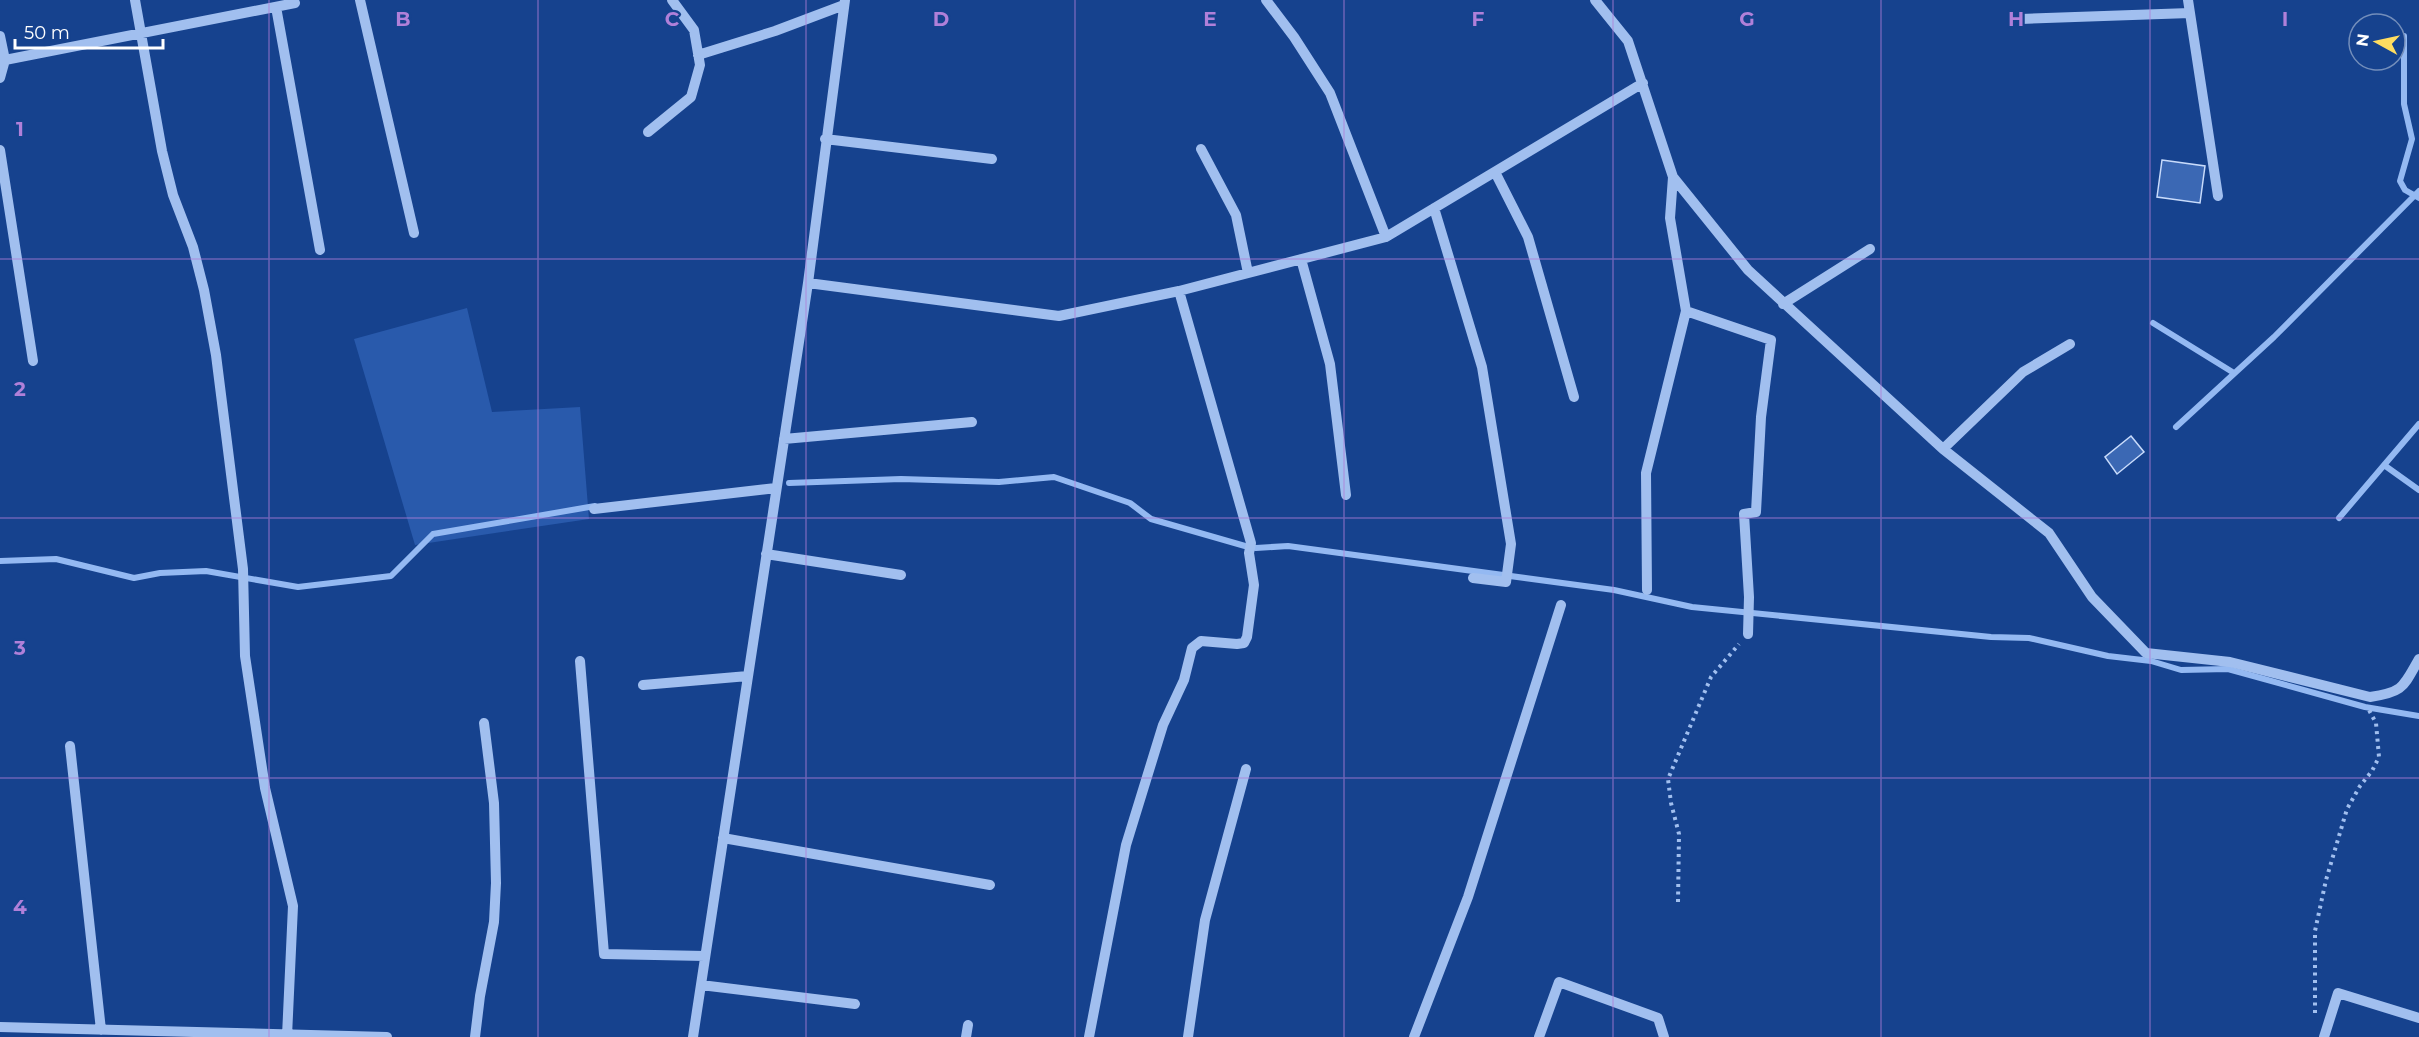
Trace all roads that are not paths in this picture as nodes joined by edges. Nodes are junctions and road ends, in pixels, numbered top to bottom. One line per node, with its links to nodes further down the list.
1 (135, 0): 12 (street)
2 (360, 0): 27 (street)
3 (672, 0): 14 (street)
4 (1266, 0): 28 (street)
5 (1595, 0): 17 (street)
6 (2188, 0): 10 (street)
7 (844, 2): 14 (street); 19 (street)
8 (295, 3): 9 (street)
9 (276, 7): 12 (street); 30 (street)
10 (2190, 14): 11 (street); 25 (street)
11 (2021, 19)
12 (141, 33): 15 (street); 69 (street)
13 (0, 36): 15 (street)
14 (698, 55): 18 (street)
15 (5, 60): 16 (street)
16 (0, 78)
17 (1643, 83): 23 (street); 24 (street)
18 (648, 132)
19 (825, 139): 22 (street); 33 (street)
20 (1201, 149): 32 (street)
21 (0, 150): 38 (street)
22 (992, 159)
23 (1495, 172): 26 (street); 39 (street)
24 (1673, 177): 35 (street); 36 (street)
25 (2218, 196)
26 (1434, 208): 28 (street); 48 (street)
27 (414, 233)
28 (1386, 237): 31 (street)
29 (1870, 249): 35 (street)
30 (320, 250)
31 (1302, 259): 32 (street); 44 (street)
32 (1248, 273): 34 (street)
33 (808, 283): 34 (street); 41 (street)
34 (1179, 291): 75 (street)
35 (1783, 304): 42 (street)
36 (1686, 311): 49 (street); 51 (street)
37 (2070, 344): 42 (street)
38 (33, 362)
39 (1574, 397)
40 (972, 422): 41 (street)
41 (784, 439): 43 (street)
42 (1943, 449): 52 (street)
43 (776, 488): 45 (street); 46 (street)
44 (1346, 495)
45 (594, 509)
46 (766, 555): 47 (street); 54 (street)
47 (901, 575)
48 (1473, 578)
49 (1647, 590)
50 (1561, 605): 77 (street)
51 (1748, 634)
52 (2419, 659)
53 (580, 661): 61 (street)
54 (748, 676): 55 (street); 59 (street)
55 (643, 685)
56 (484, 723): 72 (street)
57 (70, 746): 67 (street)
58 (1246, 770): 76 (street)
59 (723, 838): 60 (street); 61 (street)
60 (990, 885)
61 (705, 956): 62 (street)
62 (701, 985): 63 (street); 73 (street)
63 (855, 1004)
64 (2419, 1018): 80 (street)
65 (968, 1025): 74 (street)
66 (0, 1027): 67 (street)
67 (101, 1030): 68 (street)
68 (176, 1035): 69 (street)
69 (286, 1036): 70 (street)
70 (374, 1037): 71 (street)
71 (387, 1037)
72 (475, 1037)
73 (693, 1037)
74 (966, 1037)
75 (1089, 1037)
76 (1188, 1037)
77 (1414, 1037)
78 (1539, 1037): 79 (street)
79 (1664, 1037)
80 (2324, 1037)

